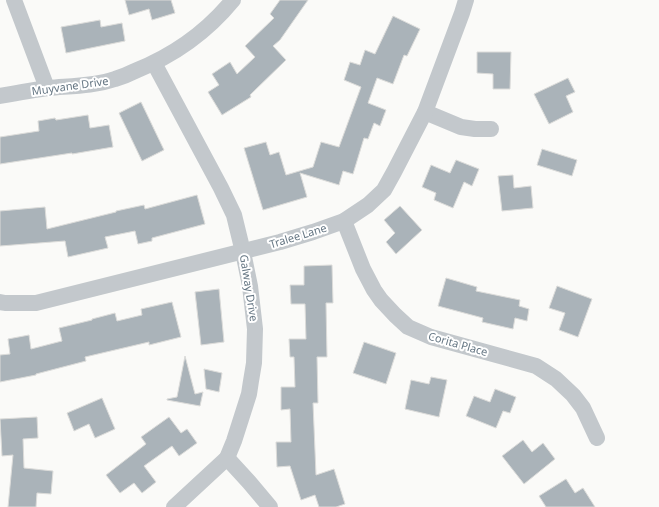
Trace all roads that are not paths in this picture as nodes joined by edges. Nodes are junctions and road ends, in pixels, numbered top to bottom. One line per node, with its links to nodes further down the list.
1 (14, 0): 5 (street)
2 (233, 0): 4 (street, Muyvane Drive)
3 (466, 0): 7 (street, Tralee Lane)
4 (154, 63): 5 (street, Muyvane Drive); 10 (street, Galway Drive)
5 (47, 88): 6 (street, Muyvane Drive)
6 (0, 96)
7 (425, 112): 8 (street); 9 (street, Tralee Lane)
8 (491, 129)
9 (344, 221): 10 (street, Tralee Lane); 12 (street, Corita Place)
10 (243, 252): 11 (street, Tralee Lane); 13 (street, Galway Drive)
11 (0, 302)
12 (597, 438)
13 (227, 458): 14 (street, Galway Drive); 15 (street)
14 (174, 507)
15 (270, 507)

